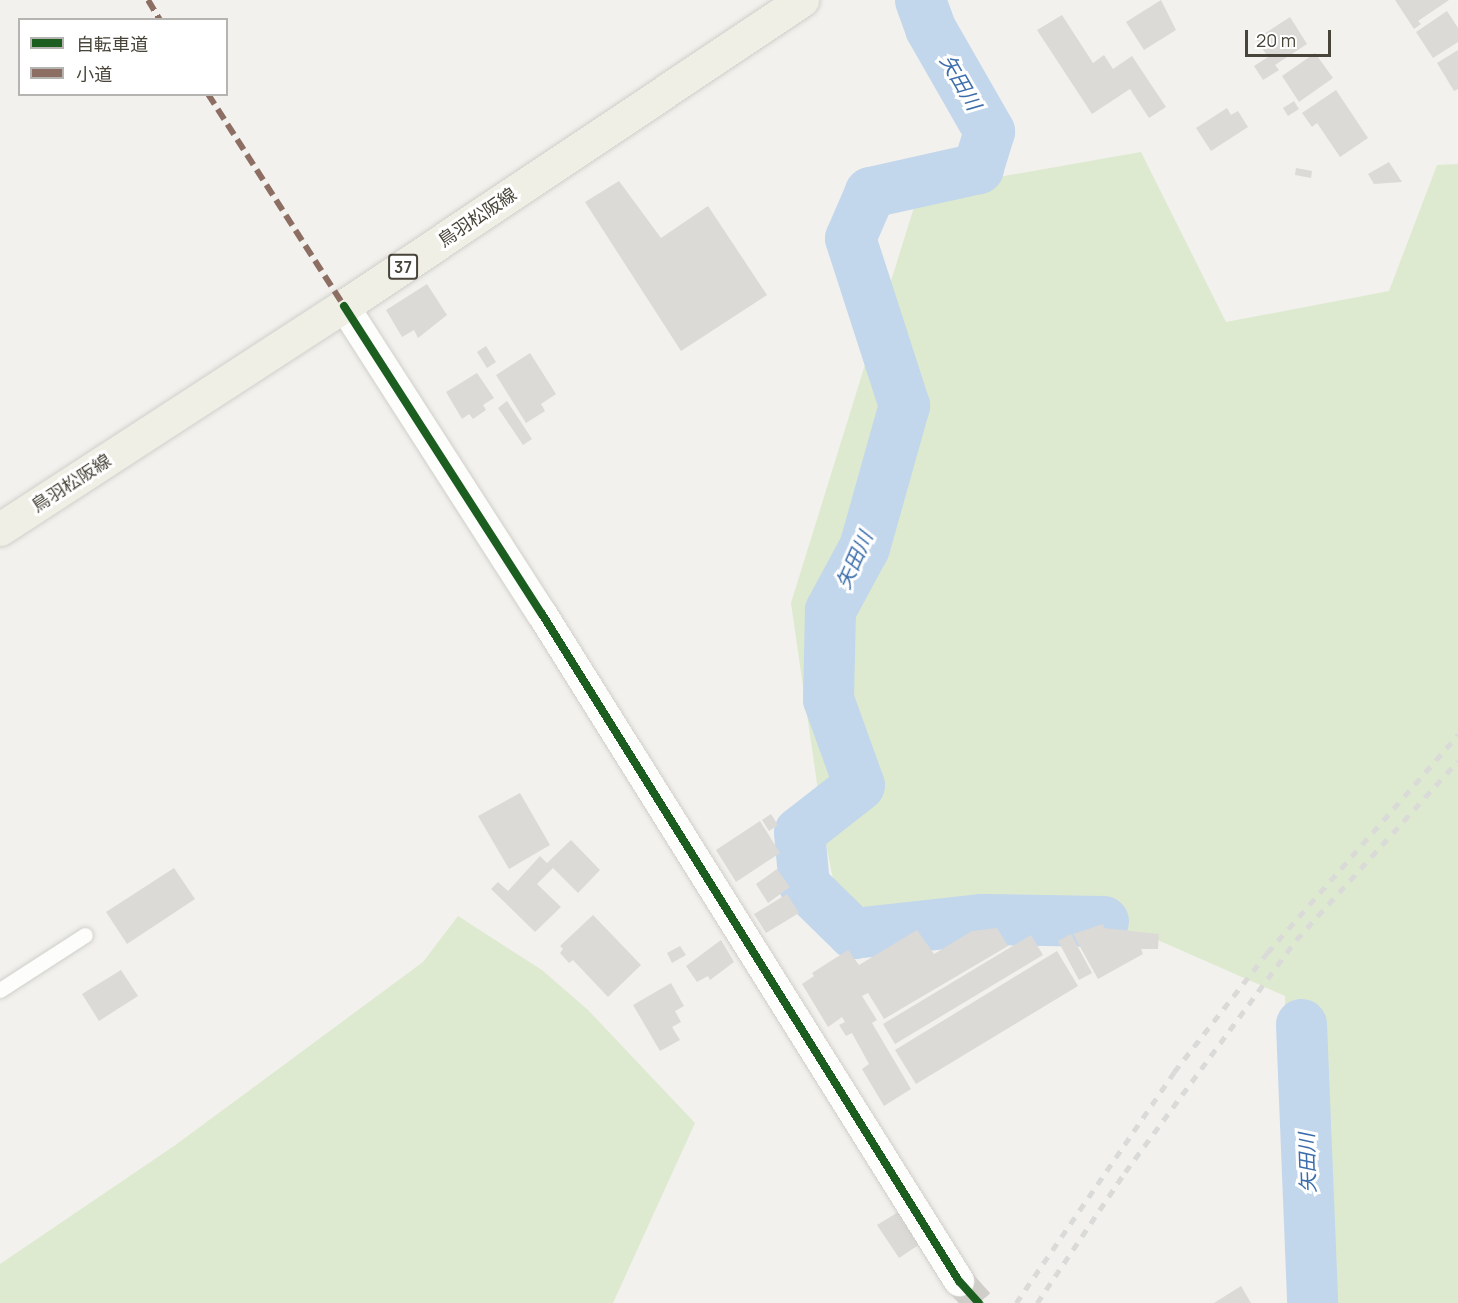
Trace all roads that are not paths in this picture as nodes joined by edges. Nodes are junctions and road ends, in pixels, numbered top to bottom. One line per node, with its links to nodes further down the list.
1 (802, 0): 2 (main road, 鳥羽松阪線 / 37)
2 (344, 306): 3 (main road, 鳥羽松阪線 / 37); 6 (street)
3 (0, 529)
4 (85, 934): 5 (lane)
5 (0, 990)
6 (959, 1281)

